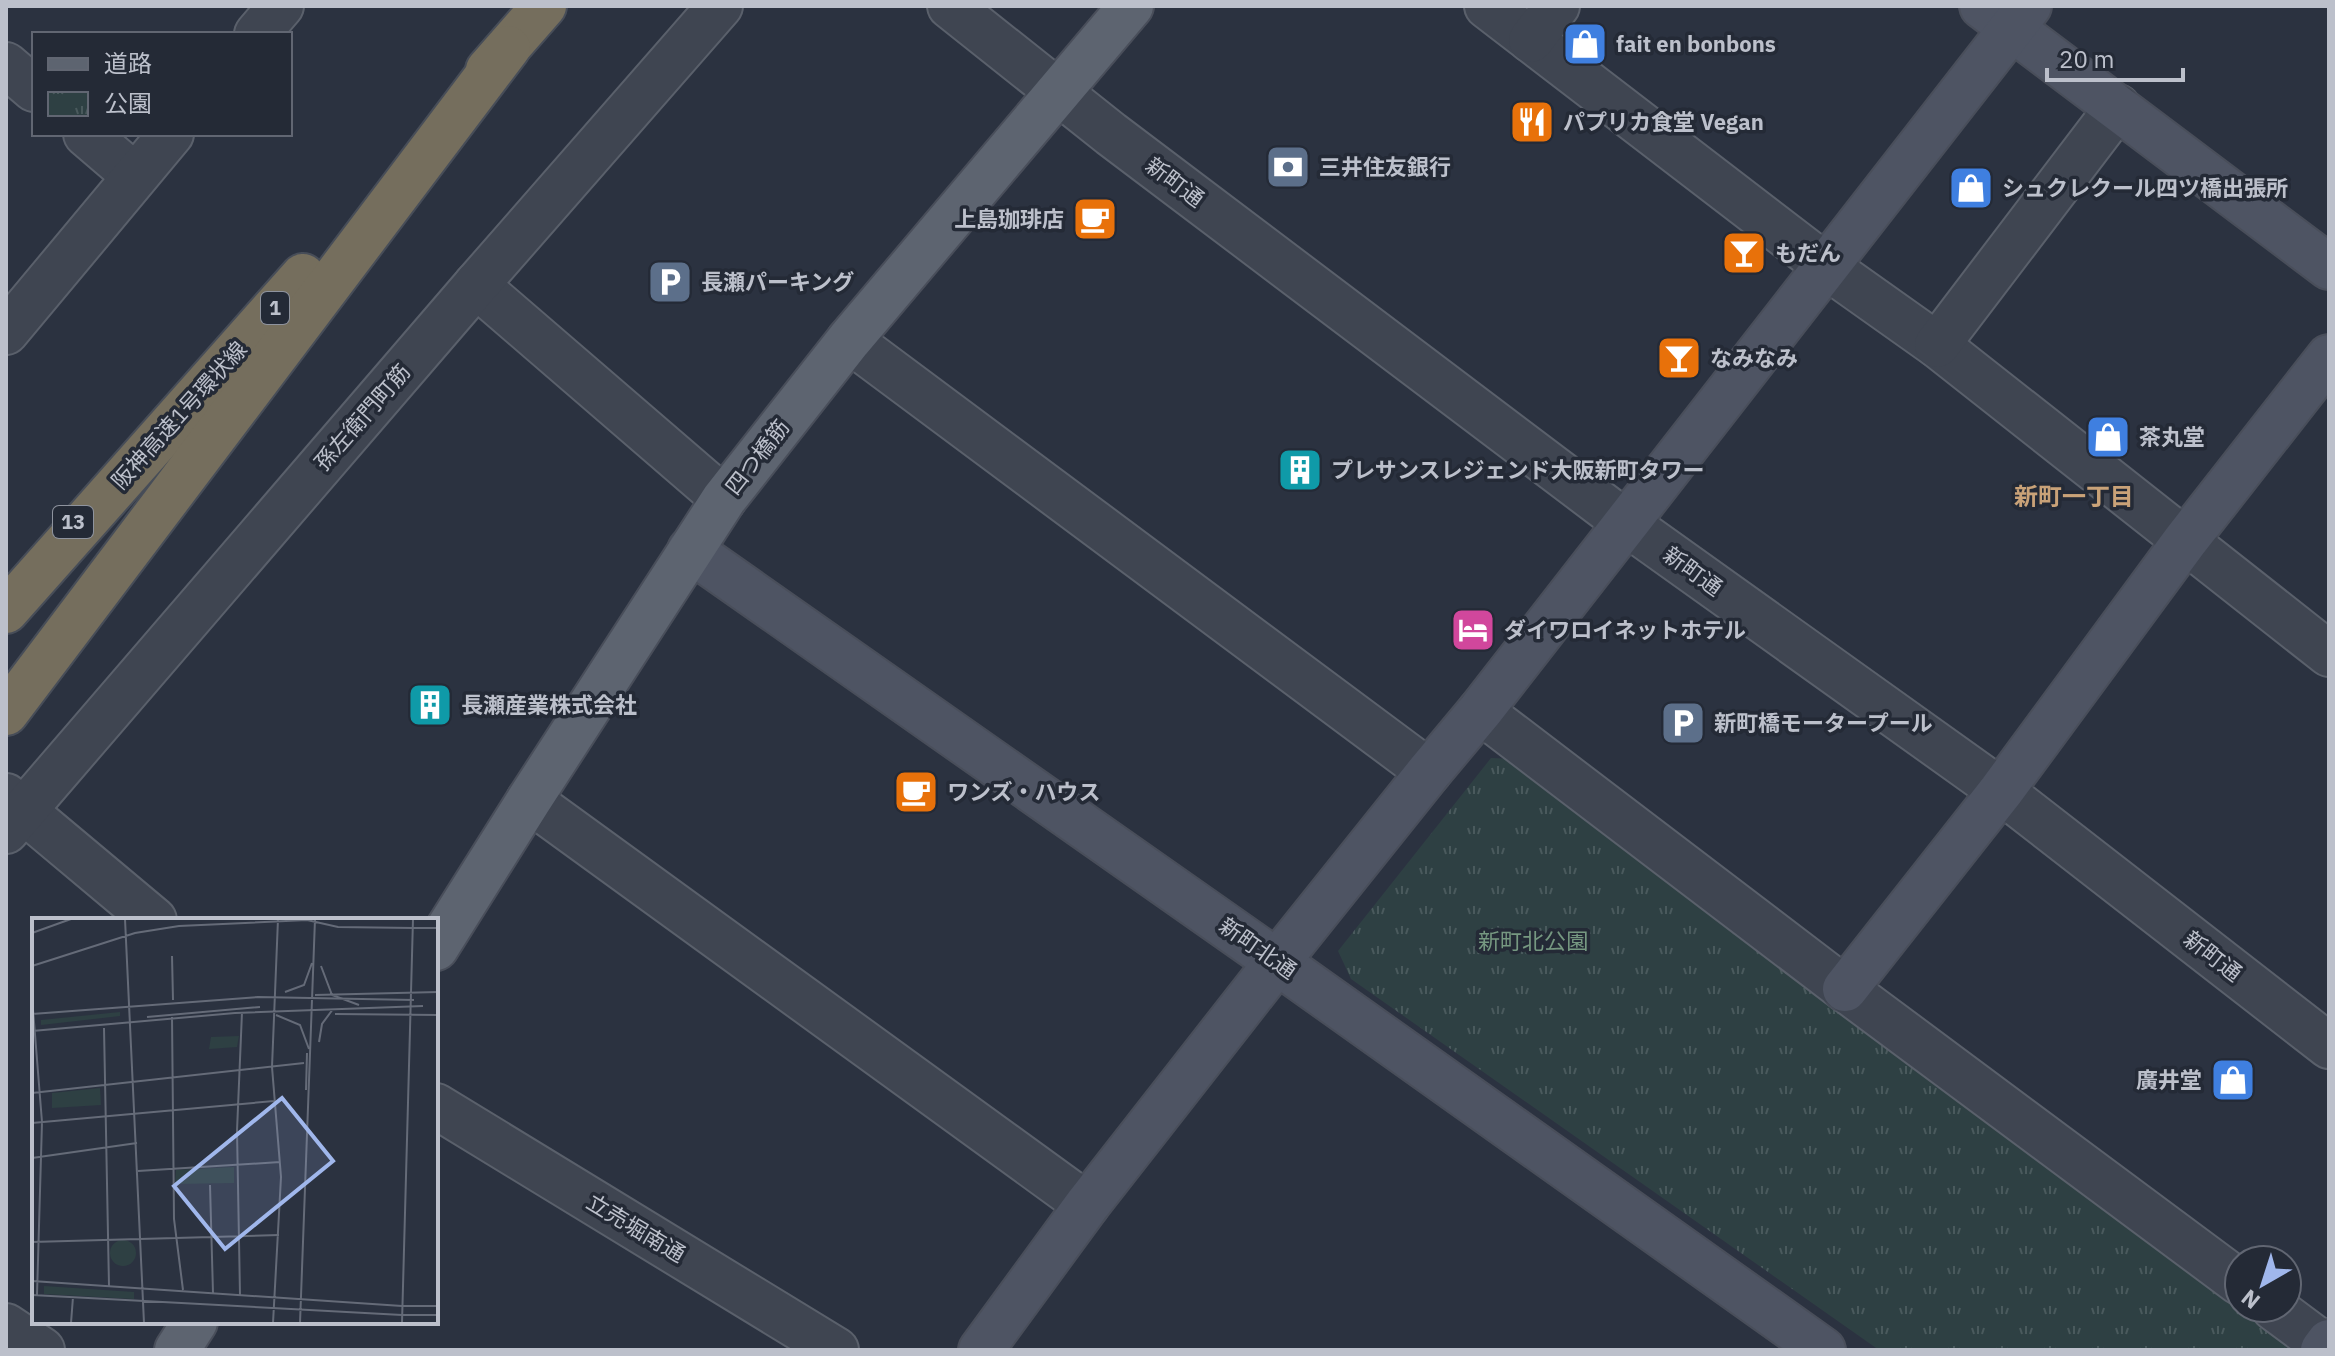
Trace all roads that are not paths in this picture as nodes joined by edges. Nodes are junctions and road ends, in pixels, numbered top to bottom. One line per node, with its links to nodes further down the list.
1 (281, 6): 9 (street)
2 (544, 6): 11 (highway, 阪神高速1号環状線 / 1)
3 (720, 6): 21 (street, 孫左衛門町筋)
4 (950, 6): 14 (street, 新町通)
5 (1131, 6): 14 (main road, 四つ橋筋)
6 (1487, 6): 10 (street)
7 (1557, 6): 10 (street)
8 (2008, 13): 15 (street); 19 (street)
9 (259, 32)
10 (1531, 40): 19 (street)
11 (508, 48): 26 (highway, 阪神高速1号環状線 / 1); 35 (highway)
12 (6, 65): 13 (street)
13 (32, 87)
14 (1058, 93): 23 (main road, 四つ橋筋); 28 (street, 新町通)
15 (2118, 107): 20 (street); 24 (street)
16 (88, 136): 18 (street)
17 (169, 136): 18 (street)
18 (135, 176): 22 (street)
19 (1827, 267): 24 (street); 28 (street)
20 (2329, 267)
21 (476, 285): 27 (street); 39 (street, 孫左衛門町筋)
22 (6, 332)
23 (849, 340): 27 (main road, 四つ橋筋); 36 (street)
24 (1937, 345): 29 (street)
25 (2329, 357): 29 (street)
26 (139, 459): 31 (highway, 13); 32 (highway, 阪神高速1号環状線 / 1)
27 (724, 499): 30 (main road, 四つ橋筋)
28 (1626, 523): 34 (street); 37 (street, 新町通)
29 (2185, 541): 33 (street); 37 (street)
30 (690, 550): 38 (main road, 四つ橋筋); 42 (street, 新町北通)
31 (6, 585)
32 (6, 611)
33 (2329, 654)
34 (1480, 711): 36 (street); 43 (street)
35 (6, 713)
36 (1429, 772): 42 (street)
37 (2001, 791): 43 (street); 44 (street, 新町通)
38 (529, 800): 41 (main road, 四つ橋筋); 46 (street)
39 (12, 813): 40 (street)
40 (151, 918)
41 (438, 945)
42 (1277, 962): 46 (street); 56 (street, 新町北通)
43 (1845, 989): 47 (street)
44 (2329, 1046)
45 (438, 1107): 54 (street, 立売堀南通)
46 (1087, 1205): 55 (street)
47 (2223, 1270)
48 (194, 1324): 53 (main road)
49 (2296, 1324): 51 (street)
50 (6, 1326): 52 (street)
51 (2326, 1346)
52 (42, 1350)
53 (177, 1350)
54 (836, 1350)
55 (981, 1350)
56 (1823, 1350)

